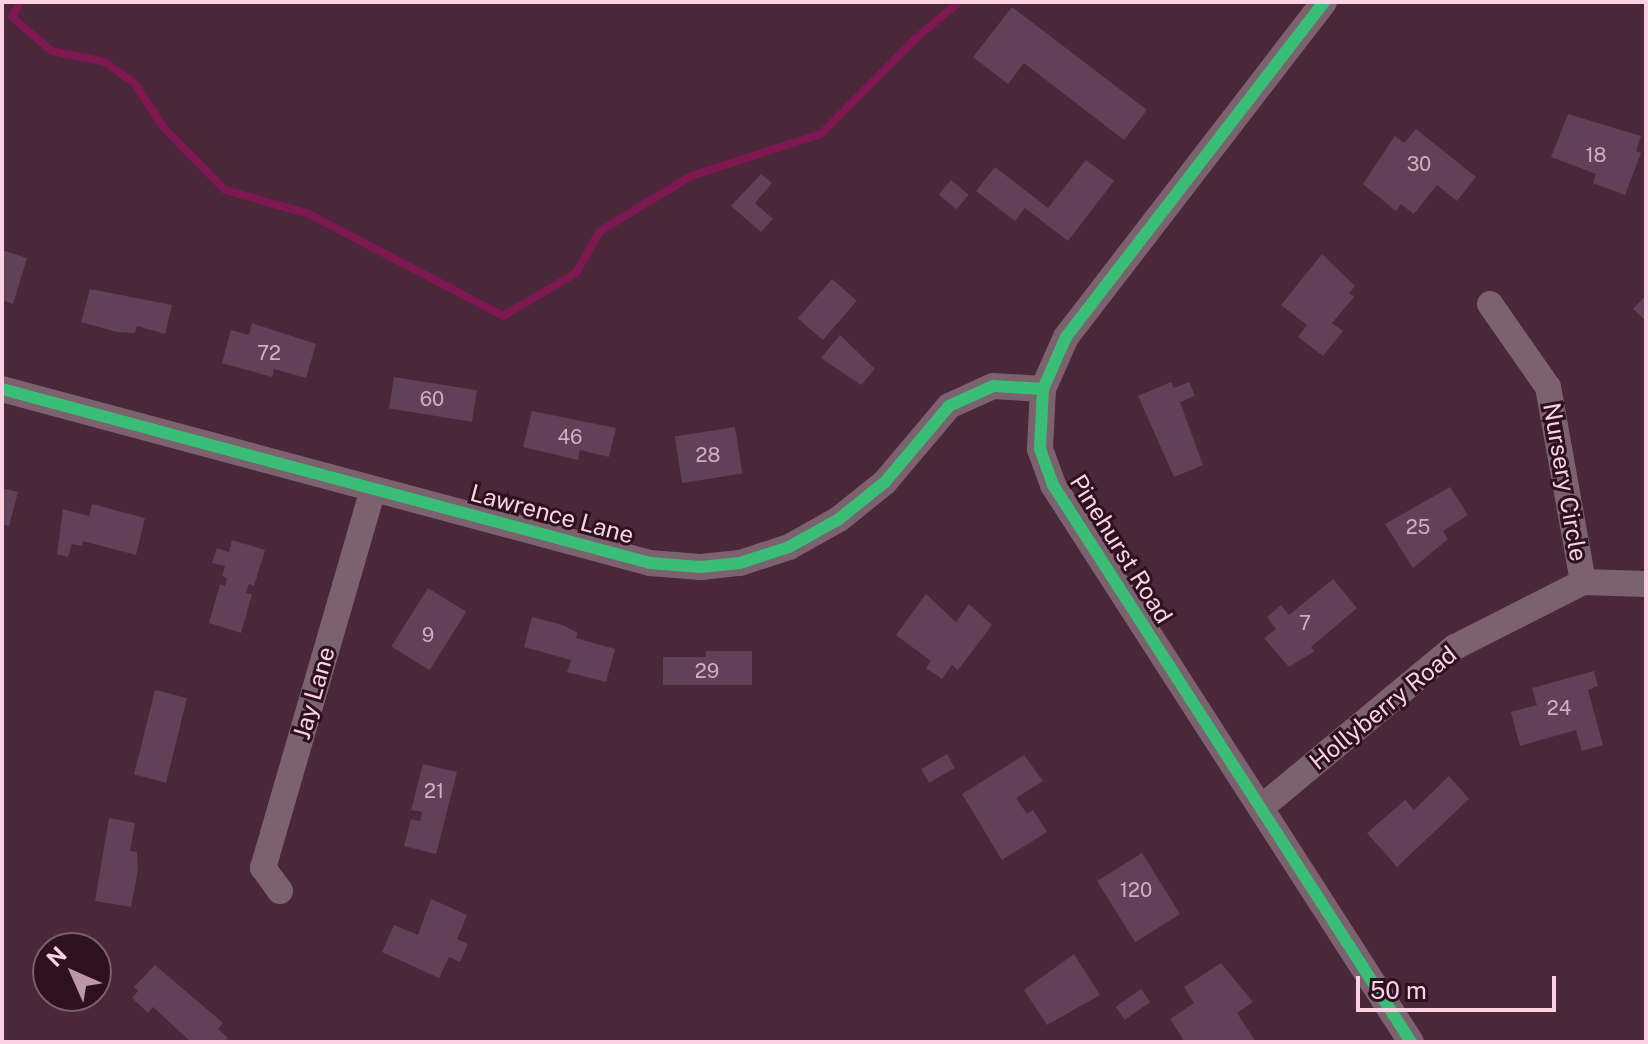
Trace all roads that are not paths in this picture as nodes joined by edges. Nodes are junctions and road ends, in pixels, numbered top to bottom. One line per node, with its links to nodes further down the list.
1 (1324, 2): 4 (street, Pinehurst Road)
2 (1490, 304): 6 (street, Nursery Circle)
3 (2, 389): 5 (street, Lawrence Lane)
4 (1043, 389): 5 (street, Lawrence Lane); 8 (street, Pinehurst Road)
5 (373, 490): 9 (street, Jay Lane)
6 (1583, 582): 7 (street, Hollyberry Road); 8 (street, Hollyberry Road)
7 (1646, 584)
8 (1262, 807): 10 (street, Pinehurst Road)
9 (280, 891)
10 (1411, 1042)

